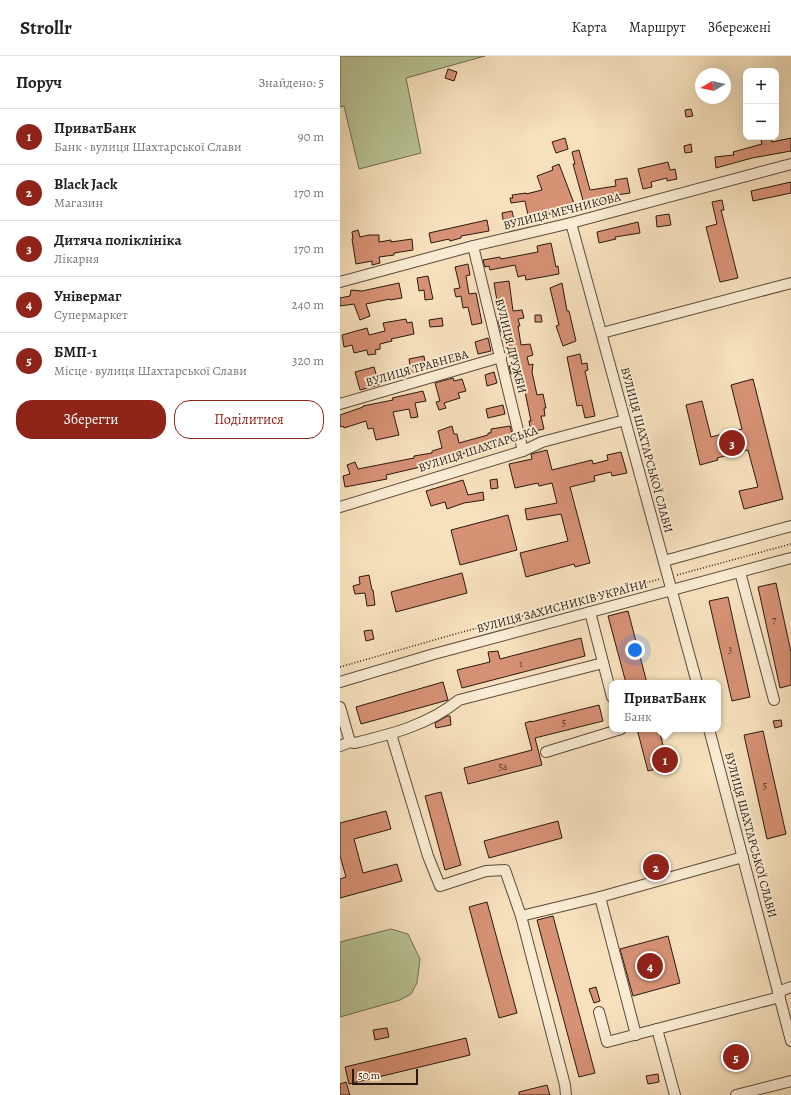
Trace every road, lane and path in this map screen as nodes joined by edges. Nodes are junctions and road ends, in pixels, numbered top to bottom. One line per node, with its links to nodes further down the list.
1 (791, 164): 2 (street, ВУЛИЦЯ МЕЧНИКОВА)
2 (571, 223): 3 (street, ВУЛИЦЯ МЕЧНИКОВА); 6 (street, ВУЛИЦЯ ШАХТАРСЬКОЇ СЛАВИ)
3 (473, 246): 4 (street, ВУЛИЦЯ МЕЧНИКОВА); 7 (street, ВУЛИЦЯ ДРУЖБИ)
4 (340, 282)
5 (791, 283): 6 (street)
6 (602, 333): 9 (street, ВУЛИЦЯ ШАХТАРСЬКОЇ СЛАВИ)
7 (501, 357): 8 (street, ВУЛИЦЯ ТРАВНЕВА); 10 (street, ВУЛИЦЯ ДРУЖБИ)
8 (340, 404)
9 (625, 420): 10 (street, ВУЛИЦЯ ШАХТАРСЬКА); 15 (street, ВУЛИЦЯ ШАХТАРСЬКОЇ СЛАВИ)
10 (523, 451): 11 (street, ВУЛИЦЯ ШАХТАРСЬКА)
11 (340, 506)
12 (791, 526): 15 (street)
13 (791, 544): 17 (path)
14 (791, 558): 16 (street, ВУЛИЦЯ ЗАХИСНИКІВ УКРАЇНИ)
15 (664, 561): 17 (street, ВУЛИЦЯ ШАХТАРСЬКОЇ СЛАВИ)
16 (740, 572): 18 (street, ВУЛИЦЯ ЗАХИСНИКІВ УКРАЇНИ); 25 (street)
17 (668, 577): 18 (street, ВУЛИЦЯ ШАХТАРСЬКОЇ СЛАВИ); 21 (path)
18 (672, 590): 19 (street, ВУЛИЦЯ ЗАХИСНИКІВ УКРАЇНИ); 22 (street, ВУЛИЦЯ ШАХТАРСЬКОЇ СЛАВИ)
19 (590, 612): 20 (street); 23 (street, ВУЛИЦЯ ЗАХИСНИКІВ УКРАЇНИ)
20 (603, 663): 24 (street); 29 (street)
21 (340, 667)
22 (696, 680)
23 (340, 682)
24 (609, 686)
25 (774, 700)
26 (340, 707): 30 (street)
27 (611, 732): 32 (street)
28 (710, 732): 33 (street, ВУЛИЦЯ ШАХТАРСЬКОЇ СЛАВИ)
29 (391, 734): 30 (street); 35 (street)
30 (350, 742): 31 (street)
31 (340, 746)
32 (546, 752)
33 (743, 857): 34 (street); 37 (street, ВУЛИЦЯ ШАХТАРСЬКОЇ СЛАВИ)
34 (600, 896): 35 (street); 40 (street)
35 (521, 916): 43 (street)
36 (791, 987): 37 (street)
37 (779, 994): 39 (street); 41 (street, ВУЛИЦЯ ШАХТАРСЬКОЇ СЛАВИ)
38 (599, 1012): 40 (street)
39 (657, 1029): 40 (street); 44 (street)
40 (636, 1035)
41 (791, 1041)
42 (791, 1082): 45 (street)
43 (566, 1095)
44 (675, 1095)
45 (736, 1095)

